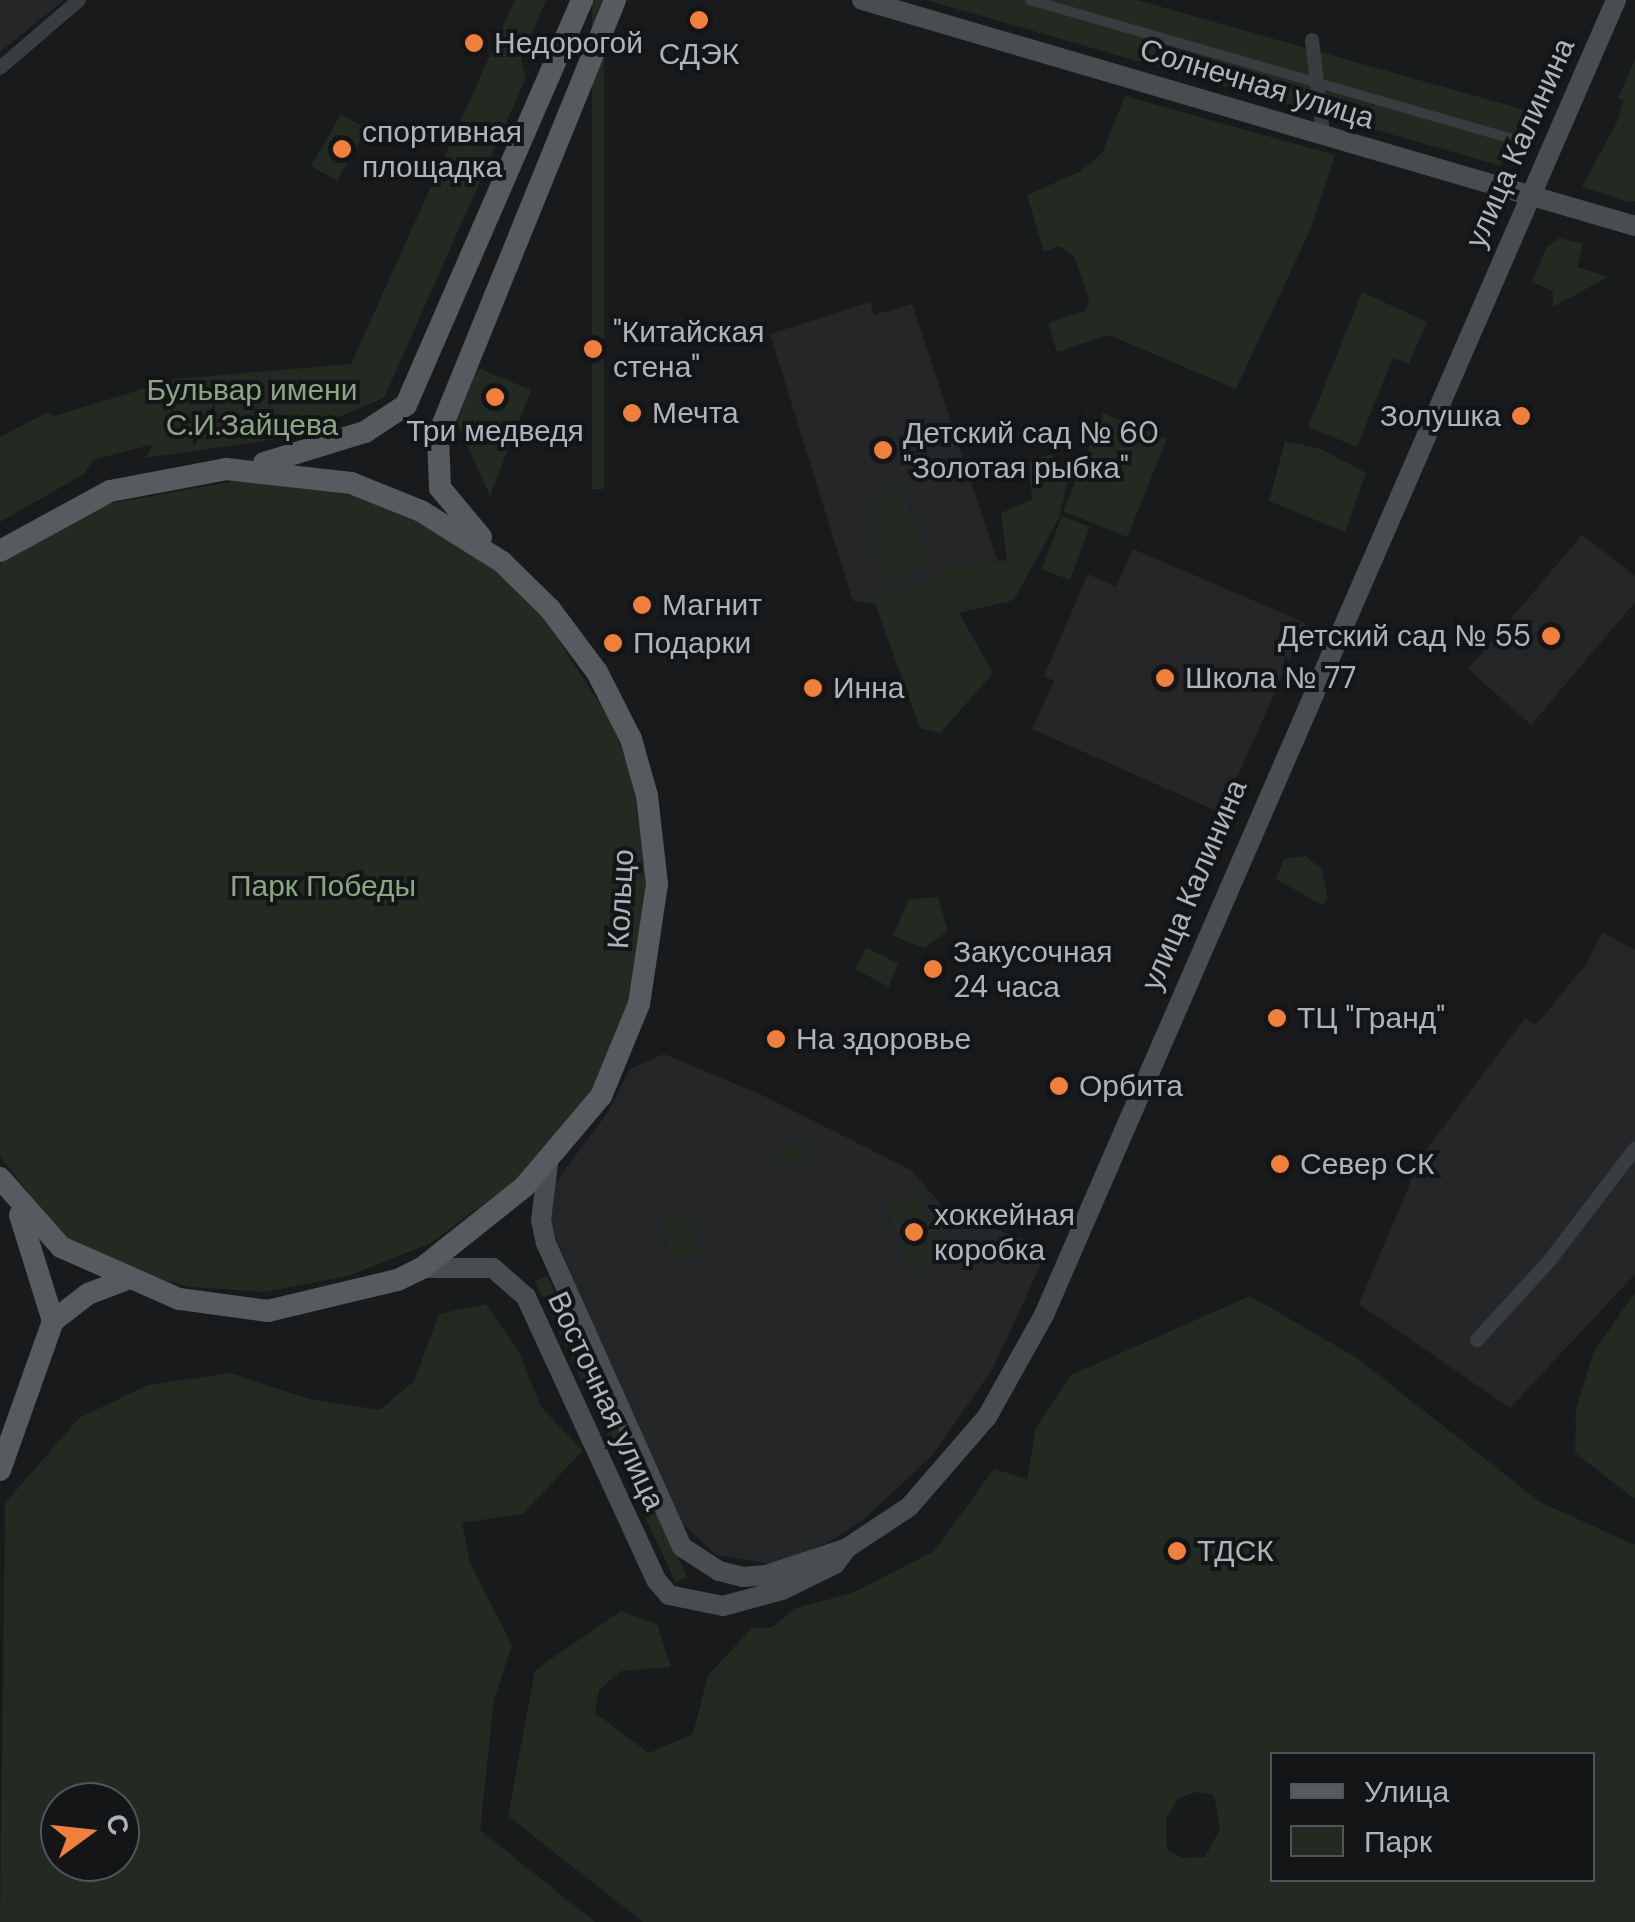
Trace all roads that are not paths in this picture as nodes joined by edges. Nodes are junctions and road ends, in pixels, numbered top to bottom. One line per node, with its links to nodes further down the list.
1 (79, 0): 8 (street)
2 (582, 0): 14 (main road)
3 (615, 0): 16 (main road)
4 (862, 0): 10 (main road, Солнечная улица)
5 (1030, 0): 9 (street)
6 (1616, 0): 12 (main road, улица Калинина)
7 (1312, 40): 9 (street)
8 (0, 68)
9 (1317, 81): 10 (street); 11 (street)
10 (1324, 134): 12 (main road, Солнечная улица)
11 (1516, 140)
12 (1530, 194): 13 (main road, Солнечная улица); 25 (main road, улица Калинина)
13 (1635, 226)
14 (226, 469): 15 (main road, Кольцо); 16 (main road, Кольцо)
15 (0, 551)
16 (502, 562): 18 (main road, Кольцо)
17 (1635, 1149): 23 (street)
18 (548, 1164): 20 (main road, Кольцо); 25 (main road)
19 (6, 1187): 21 (main road, Кольцо); 22 (main road)
20 (422, 1268): 21 (main road, Кольцо); 26 (main road, Восточная улица)
21 (124, 1280): 22 (main road)
22 (53, 1321): 24 (main road)
23 (1477, 1340)
24 (0, 1470)
25 (847, 1548): 26 (main road, улица Калинина)
26 (656, 1580)

